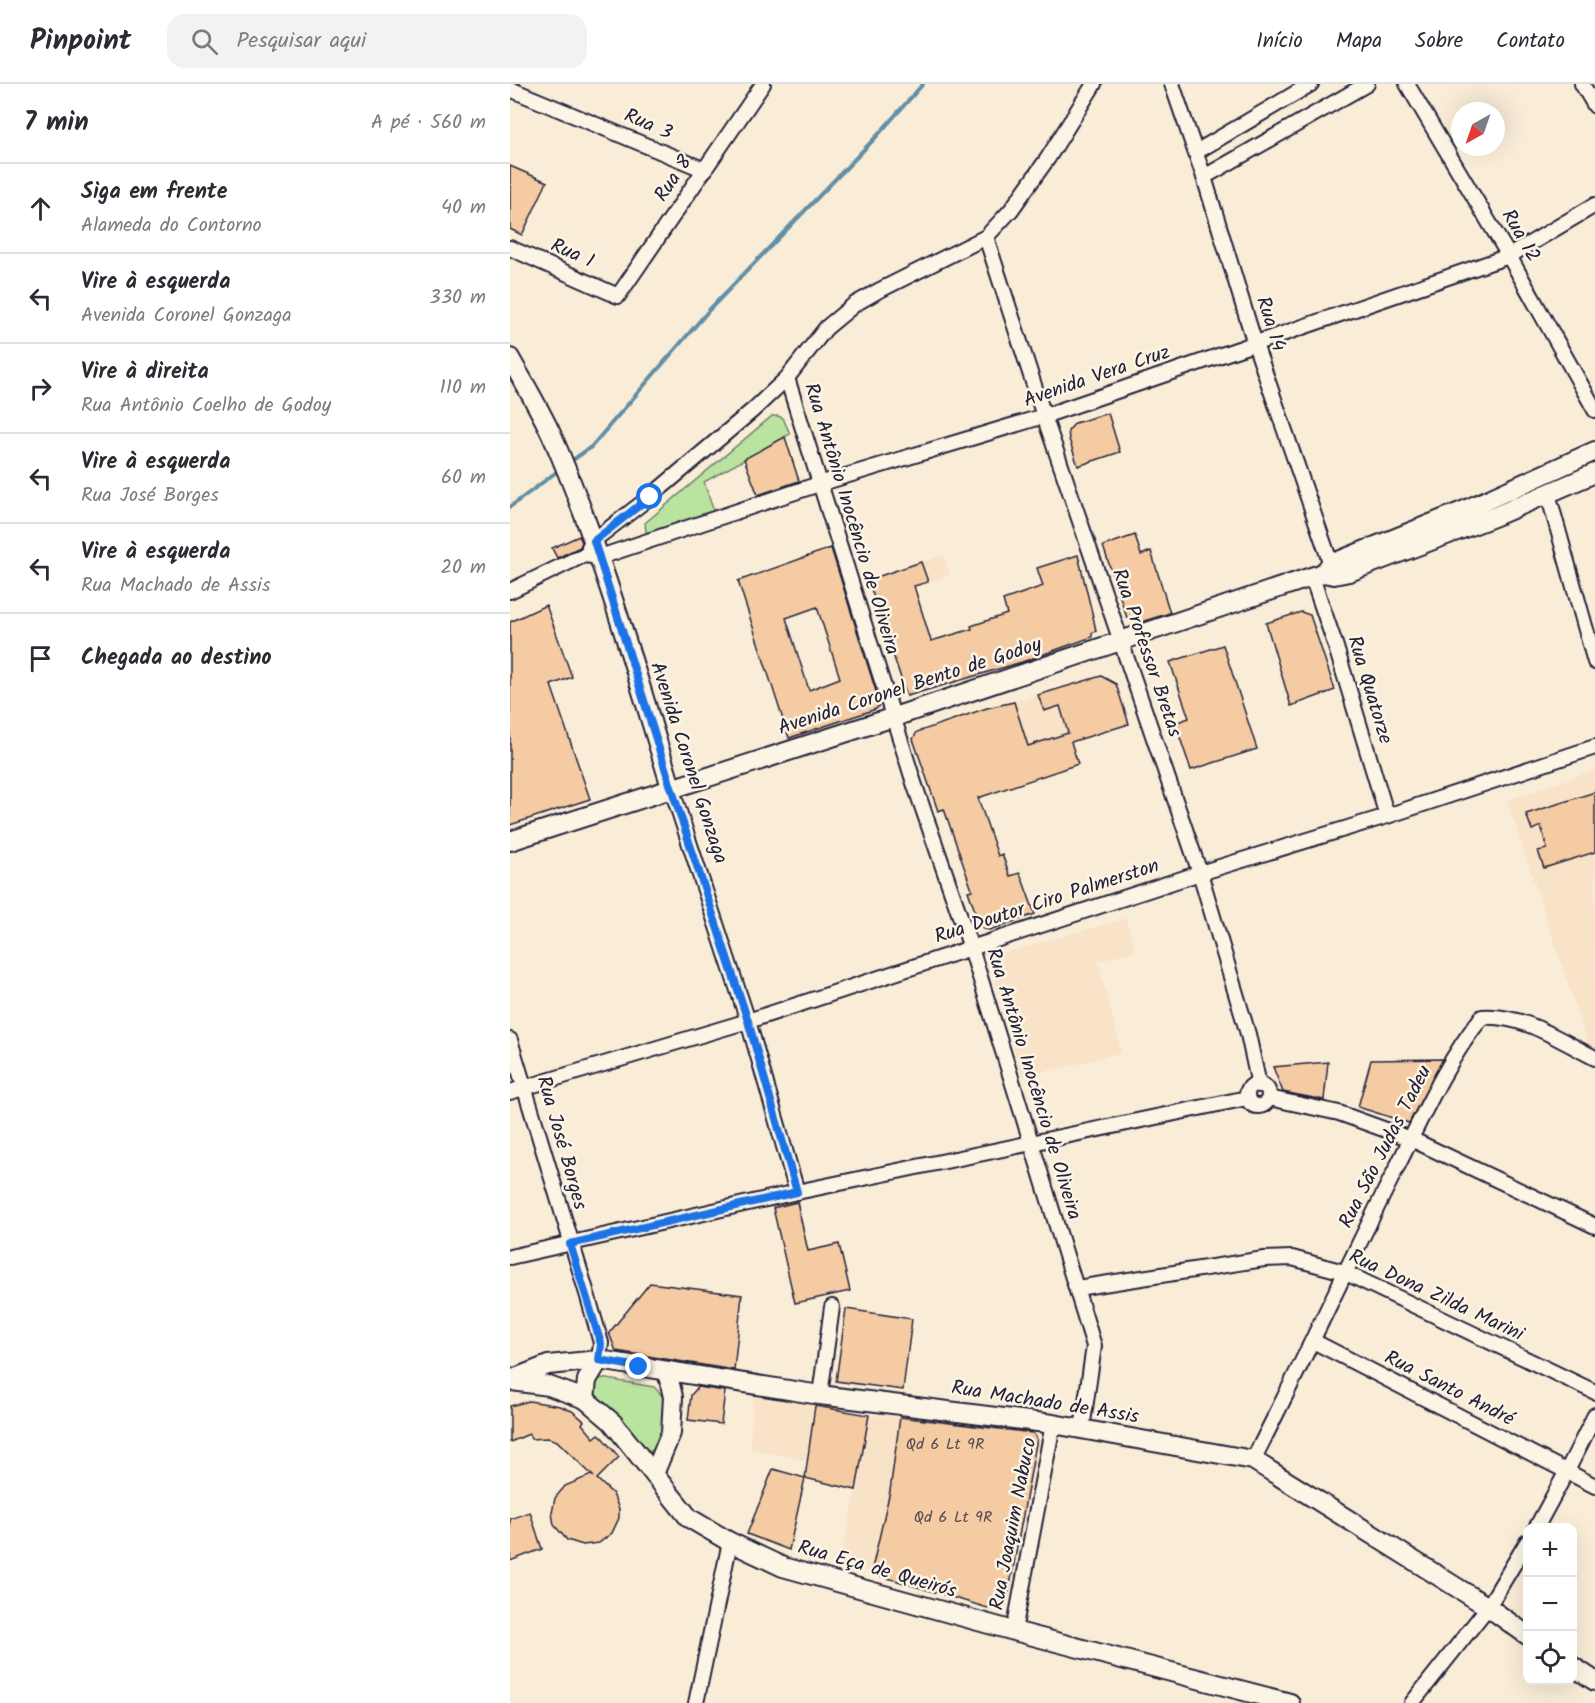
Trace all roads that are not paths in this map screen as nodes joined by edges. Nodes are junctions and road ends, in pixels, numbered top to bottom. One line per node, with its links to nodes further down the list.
1 (763, 84): 11 (street, Rua 8)
2 (1094, 84): 14 (street)
3 (1172, 84): 10 (street, Rua 14)
4 (1311, 84): 10 (street)
5 (1367, 84): 12 (street)
6 (1407, 84): 16 (street, Rua 12)
7 (1582, 84): 9 (street)
8 (510, 89): 11 (street, Rua 3)
9 (1595, 106)
10 (1196, 152): 12 (street, Rua 14)
11 (705, 170): 17 (street, Rua 8)
12 (1204, 177): 18 (street, Rua 14)
13 (1595, 205): 16 (street, Avenida Vera Cruz)
14 (986, 237): 20 (street); 22 (street, Rua Professor Bretas)
15 (510, 248): 17 (street, Rua 1)
16 (1509, 256): 18 (street, Avenida Vera Cruz); 21 (street, Rua 12)
17 (618, 296)
18 (1255, 344): 22 (street, Avenida Vera Cruz); 28 (street, Rua 14)
19 (510, 358): 27 (main road, Avenida Coronel Gonzaga)
20 (787, 378): 25 (street, Rua Antônio Inocêncio de Oliveira); 27 (street)
21 (1595, 410)
22 (1044, 416): 25 (street, Avenida Vera Cruz); 30 (street, Rua Professor Bretas)
23 (1595, 451): 28 (main road, Avenida Coronel Bento de Godoy)
24 (1595, 472): 26 (main road, Avenida Coronel Bento de Godoy)
25 (819, 484): 27 (street, Avenida Vera Cruz); 32 (street, Rua Antônio Inocêncio de Oliveira)
26 (1548, 494): 28 (main road, Avenida Coronel Bento de Godoy); 31 (street)
27 (592, 551): 29 (street); 34 (main road, Avenida Coronel Gonzaga)
28 (1325, 572): 30 (main road, Avenida Coronel Bento de Godoy); 35 (street, Rua Quatorze)
29 (510, 591)
30 (1122, 641): 32 (main road, Avenida Coronel Bento de Godoy); 37 (street, Rua Professor Bretas)
31 (1595, 662)
32 (894, 717): 34 (main road, Avenida Coronel Bento de Godoy); 38 (street, Rua Antônio Inocêncio de Oliveira)
33 (1595, 747): 35 (street, Rua Doutor Ciro Palmerston)
34 (671, 787): 36 (main road, Avenida Coronel Bento de Godoy); 39 (street, Avenida Coronel Gonzaga)
35 (1388, 816): 37 (street, Rua Doutor Ciro Palmerston)
36 (510, 841)
37 (1200, 873): 38 (street, Rua Doutor Ciro Palmerston); 42 (street, Rua Professor Bretas)
38 (971, 948): 39 (street, Rua Doutor Ciro Palmerston); 48 (street, Rua Antônio Inocêncio de Oliveira)
39 (748, 1021): 43 (street, Rua Doutor Ciro Palmerston); 49 (street, Avenida Coronel Gonzaga)
40 (510, 1040): 43 (street, Rua José Borges)
41 (1595, 1058): 47 (street, Rua São Judas Tadeu)
42 (1259, 1085): 45 (street); 46 (street)
43 (525, 1087): 44 (street, Rua Doutor Ciro Palmerston); 51 (street, Rua José Borges)
44 (510, 1092)
45 (1247, 1098): 46 (street); 48 (street)
46 (1269, 1098): 47 (street)
47 (1411, 1139): 50 (street); 53 (street, Rua São Judas Tadeu)
48 (1031, 1144): 49 (street); 54 (street, Rua Antônio Inocêncio de Oliveira)
49 (797, 1192): 51 (street)
50 (1595, 1227)
51 (570, 1244): 52 (street); 57 (street, Rua José Borges)
52 (510, 1257)
53 (1344, 1272): 54 (street, Rua Dona Zilda Marini); 56 (street, Rua São Judas Tadeu); 60 (street, Rua Dona Zilda Marini)
54 (1077, 1288): 65 (street, Rua Antônio Inocêncio de Oliveira)
55 (832, 1307): 61 (street)
56 (1313, 1341): 66 (street, Rua São Judas Tadeu); 67 (street, Rua Santo André)
57 (599, 1360): 58 (main road, Rua Machado de Assis); 59 (main road, Rua Machado de Assis); 62 (main road)
58 (667, 1371): 61 (main road, Rua Machado de Assis); 68 (main road)
59 (510, 1380): 62 (main road, Rua Eça de Queirós)
60 (1595, 1392)
61 (820, 1395): 64 (main road, Rua Machado de Assis)
62 (585, 1399): 68 (main road, Rua Eça de Queirós)
63 (1595, 1415): 67 (street)
64 (1053, 1424): 65 (main road, Rua Machado de Assis); 74 (street, Rua Joaquim Nabuco)
65 (1082, 1429): 66 (main road, Rua Machado de Assis)
66 (1253, 1460): 73 (main road, Rua Machado de Assis)
67 (1567, 1471): 69 (street, Rua Santo André); 70 (street)
68 (654, 1474): 71 (main road, Rua Eça de Queirós)
69 (1595, 1486)
70 (1538, 1523)
71 (730, 1542): 74 (main road, Rua Eça de Queirós); 78 (street)
72 (1523, 1549): 73 (street)
73 (1488, 1607): 75 (main road, Rua Machado de Assis); 80 (street)
74 (1014, 1631): 79 (main road, Rua Eça de Queirós)
75 (1523, 1632)
76 (1577, 1669): 77 (main road)
77 (1595, 1682)
78 (696, 1703)
79 (1290, 1703)
80 (1412, 1703)

